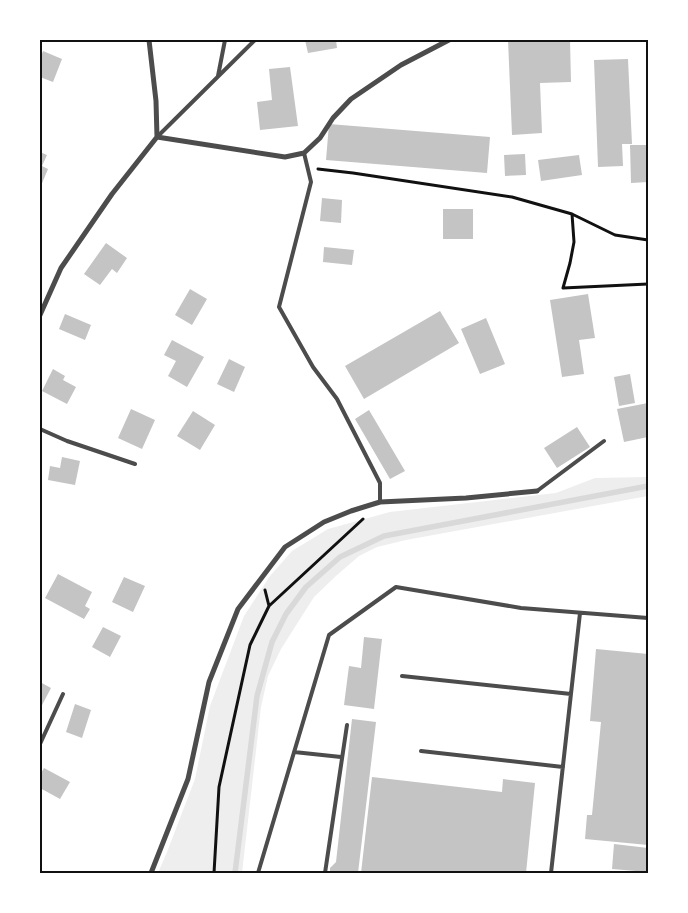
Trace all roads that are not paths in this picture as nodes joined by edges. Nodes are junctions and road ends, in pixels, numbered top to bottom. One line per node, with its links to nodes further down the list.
1 (149, 40): 6 (street)
2 (225, 40): 5 (lane)
3 (255, 40): 5 (lane)
4 (449, 40): 7 (street)
5 (218, 76): 6 (lane)
6 (157, 137): 7 (street); 8 (street)
7 (304, 152): 13 (lane)
8 (40, 315)
9 (40, 429): 11 (lane)
10 (604, 441): 12 (lane)
11 (135, 464)
12 (537, 491): 13 (street)
13 (380, 502): 25 (street)
14 (580, 613): 15 (lane); 18 (lane); 22 (lane)
15 (648, 618)
16 (402, 676): 18 (lane)
17 (63, 694): 20 (lane)
18 (571, 694): 24 (lane)
19 (347, 725): 23 (lane)
20 (40, 744)
21 (421, 751): 24 (lane)
22 (294, 752): 23 (lane); 26 (lane)
23 (341, 757): 27 (lane)
24 (563, 768): 28 (lane)
25 (151, 873)
26 (258, 873)
27 (325, 873)
28 (551, 873)

